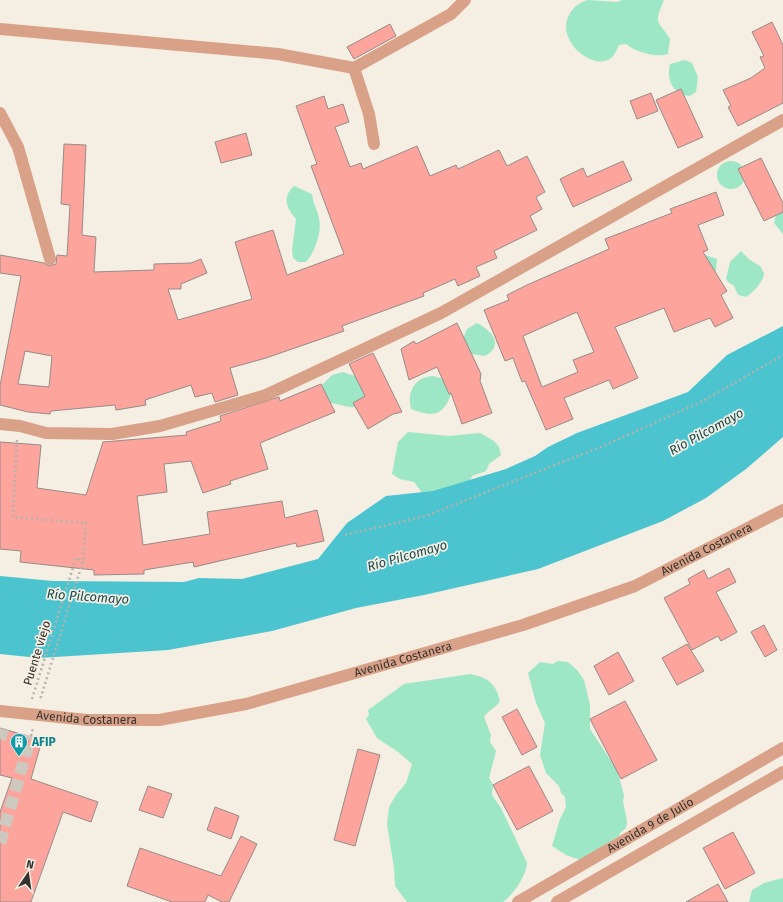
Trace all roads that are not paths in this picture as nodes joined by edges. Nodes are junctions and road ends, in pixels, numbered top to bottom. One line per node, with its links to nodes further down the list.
1 (465, 0): 3 (street)
2 (0, 29): 3 (street)
3 (354, 68): 6 (street)
4 (0, 113): 7 (street)
5 (783, 120): 8 (street)
6 (374, 144)
7 (50, 259)
8 (0, 424)
9 (783, 510): 10 (street, Avenida Costanera)
10 (0, 710)
11 (783, 748): 13 (street, Avenida 9 de Julio)
12 (783, 772): 14 (street, Avenida 9 de Julio)
13 (650, 825): 14 (street); 15 (street, Avenida 9 de Julio)
14 (660, 843): 16 (street, Avenida 9 de Julio)
15 (518, 902)
16 (557, 902)

